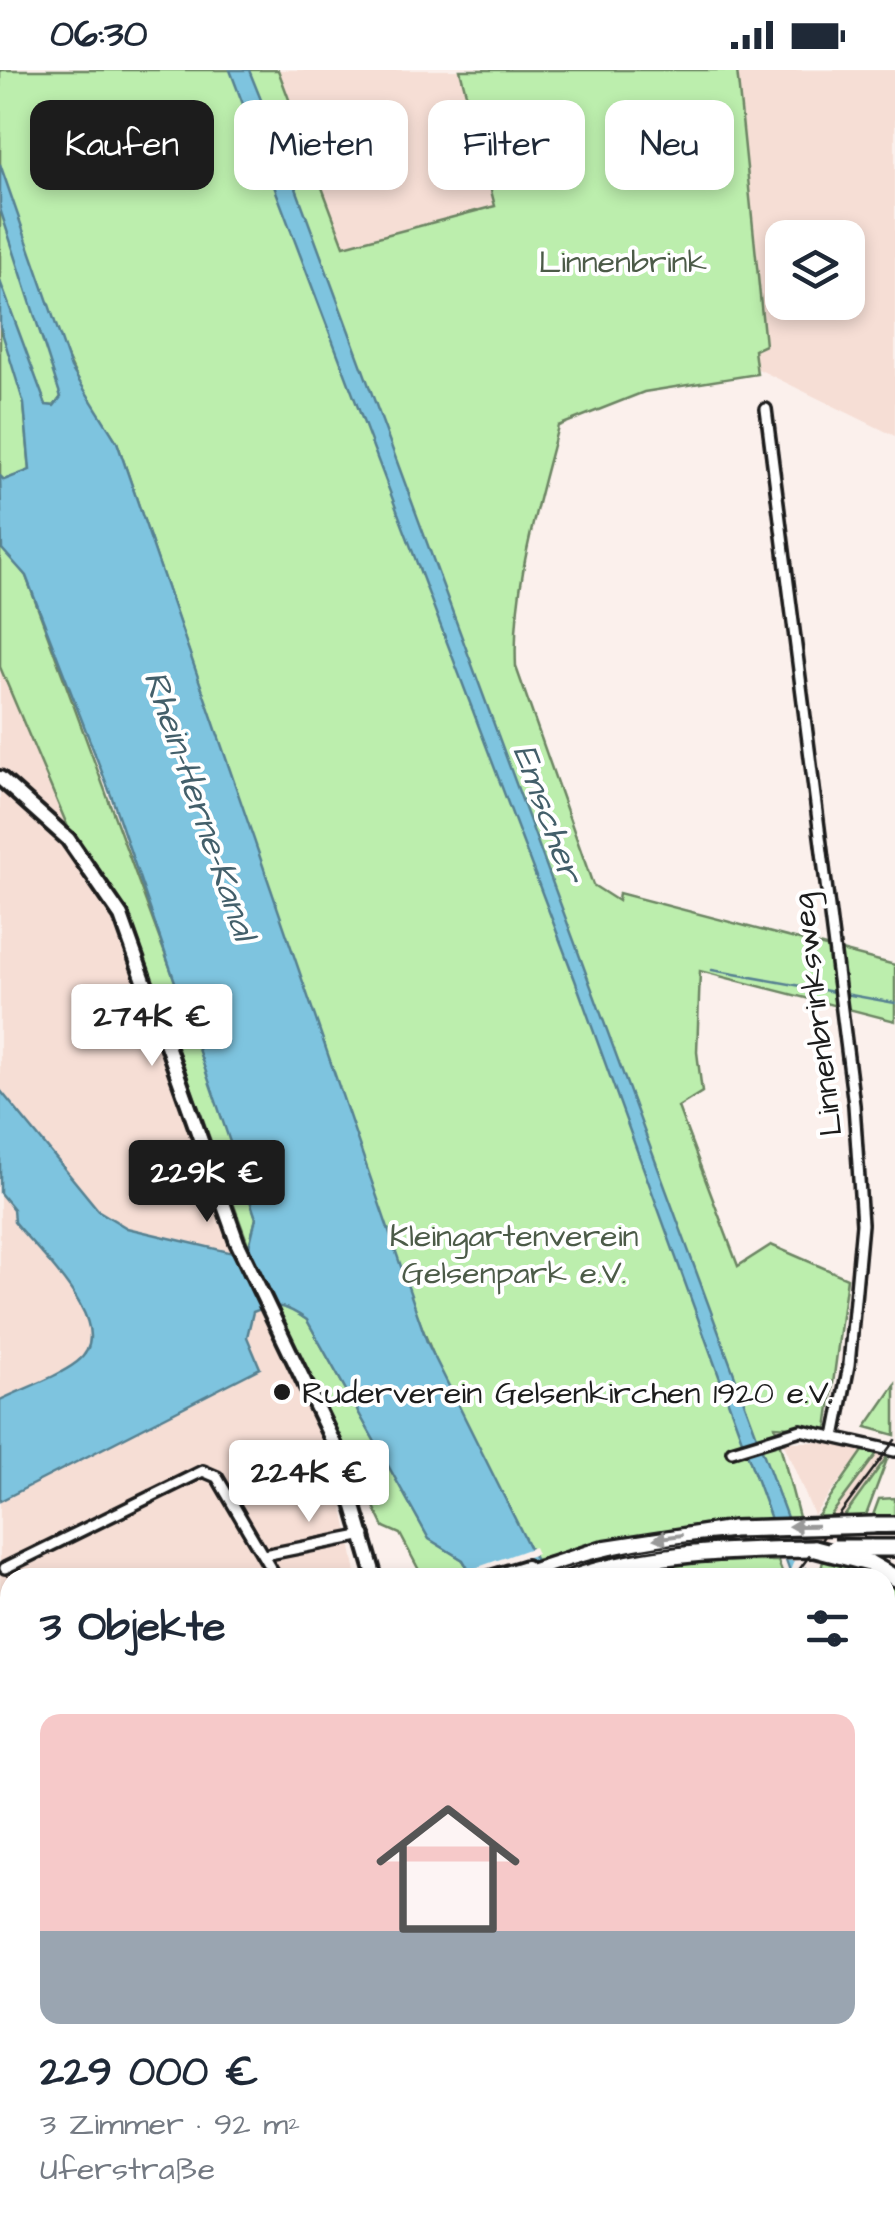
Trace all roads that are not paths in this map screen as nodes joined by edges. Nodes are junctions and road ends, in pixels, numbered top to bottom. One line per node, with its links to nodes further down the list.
1 (766, 409): 3 (street, Linnenbrinksweg)
2 (0, 778): 7 (main road)
3 (836, 1437): 4 (street); 5 (street)
4 (895, 1450)
5 (732, 1451)
6 (895, 1525): 11 (main road, one-way to 11, bridge)
7 (365, 1535): 9 (street); 14 (main road)
8 (895, 1548): 10 (main road)
9 (264, 1555): 12 (street); 13 (street)
10 (869, 1556): 17 (main road, bridge); 18 (main road)
11 (543, 1565): 15 (main road); 16 (main road)
12 (6, 1568)
13 (271, 1568)
14 (373, 1568)
15 (531, 1568)
16 (536, 1568)
17 (613, 1568)
18 (883, 1568)

